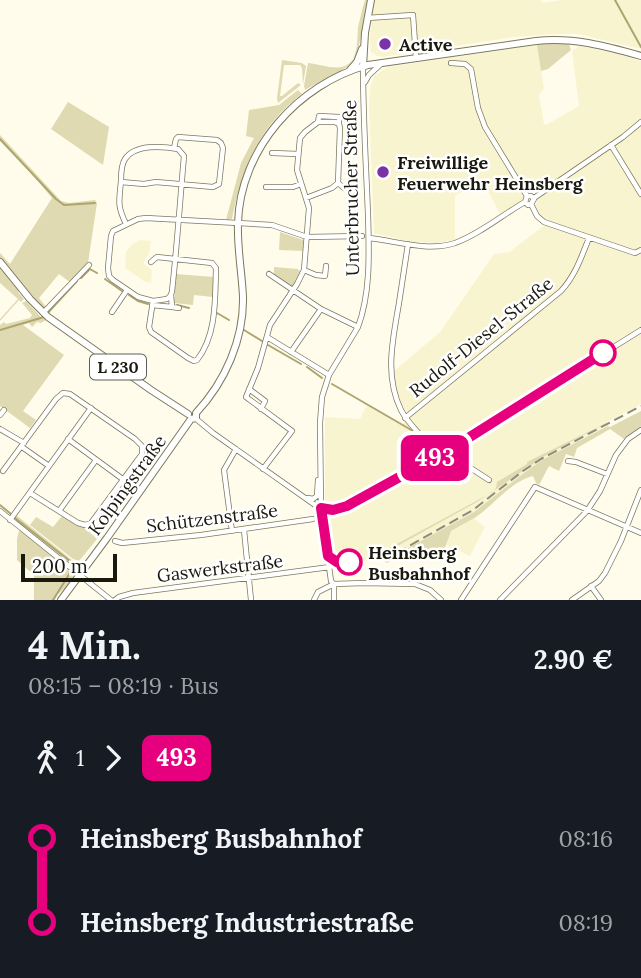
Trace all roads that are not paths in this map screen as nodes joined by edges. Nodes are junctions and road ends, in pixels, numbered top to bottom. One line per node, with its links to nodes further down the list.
1 (371, 0): 2 (main road)
2 (367, 18): 3 (main road); 5 (street)
3 (364, 44): 8 (main road); 9 (main road)
4 (641, 56): 5 (main road, Kolpingstraße)
5 (416, 59): 6 (main road, Kolpingstraße)
6 (382, 63): 8 (main road, Kolpingstraße); 10 (street)
7 (451, 63): 28 (street)
8 (363, 66): 9 (main road, Kolpingstraße); 10 (street, Unterbrucher Straße)
9 (346, 73): 30 (main road, Kolpingstraße)
10 (363, 86): 33 (street, Unterbrucher Straße)
11 (339, 117): 12 (street); 13 (street); 15 (street)
12 (351, 117)
13 (318, 122): 15 (street); 19 (street)
14 (641, 122): 16 (street)
15 (339, 124): 21 (street)
16 (611, 145): 26 (street); 28 (street)
17 (174, 148): 20 (street); 23 (street); 23 (street)
18 (272, 153): 19 (street)
19 (298, 154): 22 (street)
20 (121, 182): 23 (street); 31 (street)
21 (338, 183): 25 (street); 27 (street)
22 (301, 184): 24 (street); 27 (street)
23 (181, 185): 29 (street)
24 (266, 187)
25 (354, 187)
26 (641, 194)
27 (306, 198): 32 (street)
28 (529, 200): 34 (street); 35 (street)
29 (178, 221): 30 (street); 31 (street); 37 (street)
30 (238, 223): 32 (street); 61 (main road, Kolpingstraße)
31 (127, 224): 44 (street)
32 (307, 237): 33 (street); 42 (street)
33 (365, 237): 35 (street); 53 (street, Unterbrucher Straße)
34 (589, 238): 36 (street); 62 (street, Rudolf-Diesel-Straße)
35 (408, 244): 62 (street, Rudolf-Diesel-Straße)
36 (641, 250)
37 (175, 259): 39 (street); 46 (street); 47 (street)
38 (0, 262): 52 (main road, L 230)
39 (151, 262)
40 (89, 265): 52 (street)
41 (326, 266): 42 (street)
42 (304, 270): 45 (street)
43 (269, 274): 45 (street)
44 (127, 290): 47 (street); 51 (street)
45 (293, 290): 50 (street); 55 (street)
46 (171, 295): 47 (street); 48 (street)
47 (152, 303): 48 (street)
48 (172, 307): 49 (street)
49 (179, 308)
50 (321, 309): 53 (street); 56 (street)
51 (112, 312)
52 (44, 314): 61 (main road, L 230)
53 (358, 327): 57 (street, Unterbrucher Straße)
54 (641, 330): 68 (street)
55 (267, 337): 56 (street); 58 (street)
56 (291, 352): 57 (street)
57 (329, 375): 72 (street, Unterbrucher Straße)
58 (249, 389): 60 (street); 60 (street)
59 (90, 408): 65 (street); 66 (street); 77 (street)
60 (261, 409): 74 (street)
61 (192, 416): 67 (street); 96 (main road, Kolpingstraße)
62 (405, 418): 69 (street, Rudolf-Diesel-Straße)
63 (0, 429): 66 (street)
64 (641, 430): 76 (street)
65 (68, 439): 70 (street); 73 (street)
66 (23, 445): 73 (street); 75 (street)
67 (236, 449): 74 (street); 92 (street)
68 (446, 452): 69 (street); 78 (street)
69 (438, 457): 83 (street)
70 (96, 460): 77 (street); 86 (street)
71 (568, 461): 76 (street)
72 (320, 465): 81 (street); 82 (street, Unterbrucher Straße)
73 (49, 466): 80 (street)
74 (263, 469): 81 (street)
75 (3, 471)
76 (607, 474): 85 (street)
77 (124, 480): 86 (street)
78 (489, 480)
79 (641, 490): 90 (street)
80 (30, 493): 86 (street); 88 (street)
81 (305, 498): 82 (street)
82 (321, 508): 83 (street); 89 (street, Unterbrucher Straße)
83 (339, 509): 89 (street)
84 (0, 511): 88 (street)
85 (587, 511): 90 (street); 106 (street); 107 (street)
86 (59, 512)
87 (313, 519): 91 (street, Schützenstraße)
88 (10, 520): 96 (street)
89 (323, 523): 95 (street, Unterbrucher Straße)
90 (626, 527): 93 (street); 99 (street)
91 (244, 530): 92 (street, Schützenstraße); 97 (street)
92 (232, 531): 94 (street, Schützenstraße)
93 (641, 533)
94 (115, 541)
95 (328, 567): 97 (street, Gaswerkstraße); 98 (street, Unterbrucher Straße)
96 (78, 575): 100 (main road, Kolpingstraße); 101 (street)
97 (250, 578): 101 (street, Gaswerkstraße); 102 (street)
98 (334, 584): 103 (street); 104 (street, Unterbrucher Straße); 105 (street)
99 (591, 586): 108 (street); 109 (street)
100 (61, 600)
101 (113, 600)
102 (251, 600)
103 (314, 600)
104 (334, 600)
105 (441, 600)
106 (461, 600)
107 (500, 600)
108 (572, 600)
109 (601, 600)

